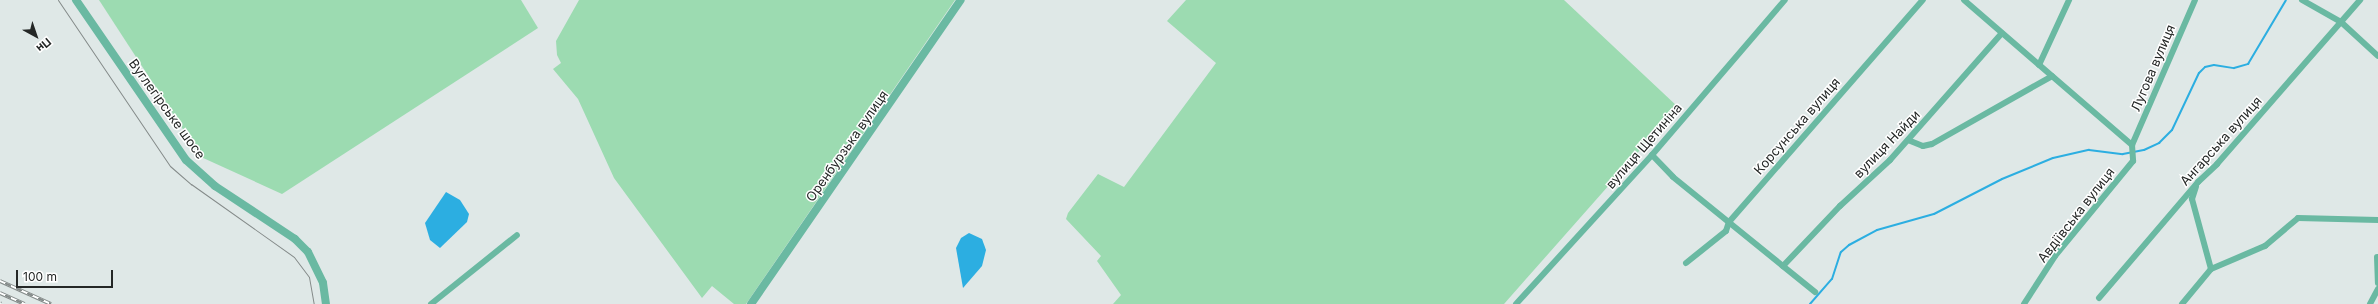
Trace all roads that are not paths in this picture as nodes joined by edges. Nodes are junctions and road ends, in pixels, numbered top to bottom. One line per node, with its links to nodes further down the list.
1 (76, 0): 30 (street, Вуглегірське шосе)
2 (962, 0): 32 (street, Оренбурзька вулиця)
3 (1785, 0): 17 (street, вулиця Щетиніна)
4 (1923, 0): 20 (street, Корсунська вулиця)
5 (1964, 0): 11 (street)
6 (2069, 0): 13 (street)
7 (2195, 0): 16 (street, Лугова вулиця)
8 (2302, 0): 10 (street)
9 (2360, 0): 10 (street, Ангарська вулиця)
10 (2341, 22): 12 (street); 18 (street, Ангарська вулиця)
11 (2002, 33): 13 (street); 15 (street, вулиця Найди)
12 (2378, 56)
13 (2039, 65): 14 (street)
14 (2052, 76): 15 (street); 16 (street)
15 (1908, 140): 24 (street, вулиця Найди)
16 (2132, 145): 34 (street, Авдіївська вулиця)
17 (1652, 155): 20 (street); 33 (street, вулиця Щетиніна)
18 (2198, 182): 25 (street); 29 (street, Ангарська вулиця)
19 (2378, 220): 25 (street)
20 (1729, 222): 23 (street, Корсунська вулиця); 24 (street)
21 (518, 235): 31 (street)
22 (2377, 257): 26 (street)
23 (1686, 263)
24 (1783, 266): 28 (street)
25 (2211, 270): 35 (street)
26 (2378, 283)
27 (2378, 289): 36 (street)
28 (1815, 292)
29 (2099, 298)
30 (326, 304)
31 (430, 304)
32 (751, 304)
33 (1516, 304)
34 (2024, 304)
35 (2182, 304)
36 (2370, 304)

